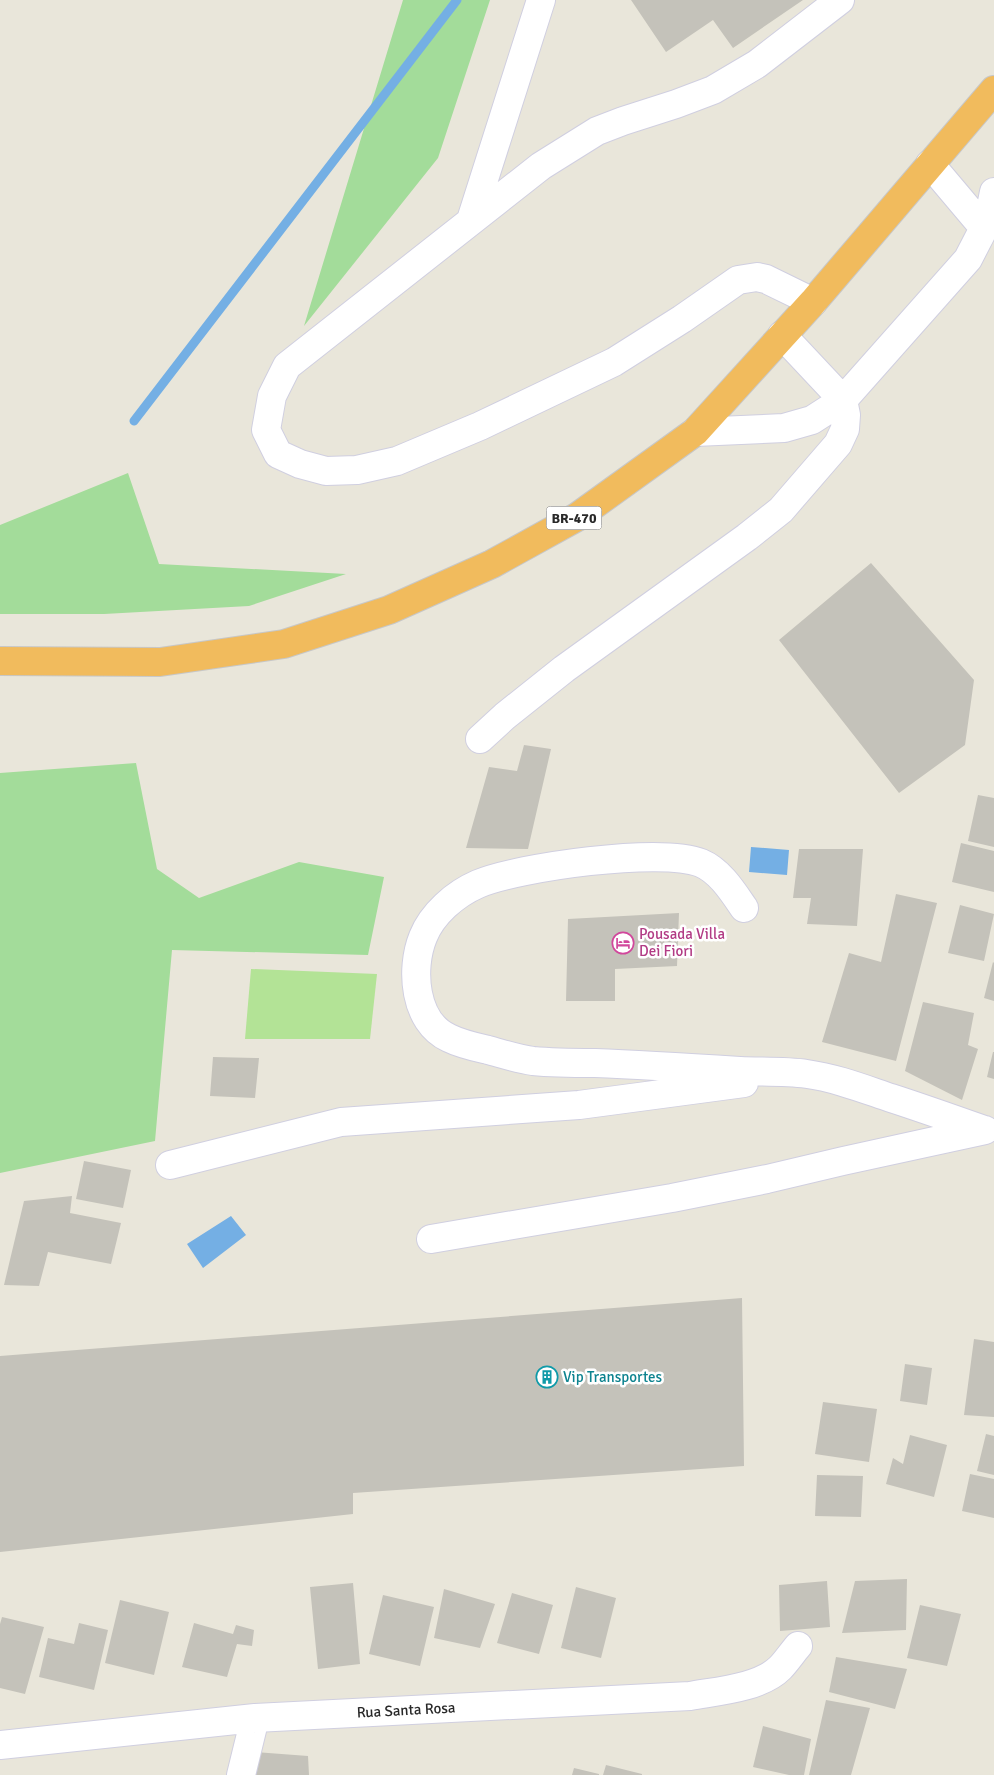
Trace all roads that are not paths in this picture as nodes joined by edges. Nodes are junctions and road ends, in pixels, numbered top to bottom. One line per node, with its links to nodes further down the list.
1 (541, 0): 6 (street)
2 (840, 0): 6 (street)
3 (994, 90): 4 (highway, BR-470)
4 (930, 164): 7 (street); 8 (highway, BR-470)
5 (994, 192): 7 (street)
6 (471, 220): 8 (street)
7 (984, 228): 10 (street)
8 (813, 302): 9 (highway, BR-470)
9 (782, 335): 10 (street); 11 (highway, BR-470)
10 (843, 400): 11 (street); 13 (street)
11 (695, 432): 12 (highway, BR-470)
12 (0, 661)
13 (480, 739)
14 (744, 908): 15 (street)
15 (808, 1074): 16 (street); 17 (street)
16 (989, 1131): 18 (street)
17 (170, 1165)
18 (431, 1239)
19 (798, 1646): 20 (street, Rua Santa Rosa)
20 (255, 1718): 21 (street, Rua Santa Rosa); 22 (street)
21 (0, 1745)
22 (241, 1775)

